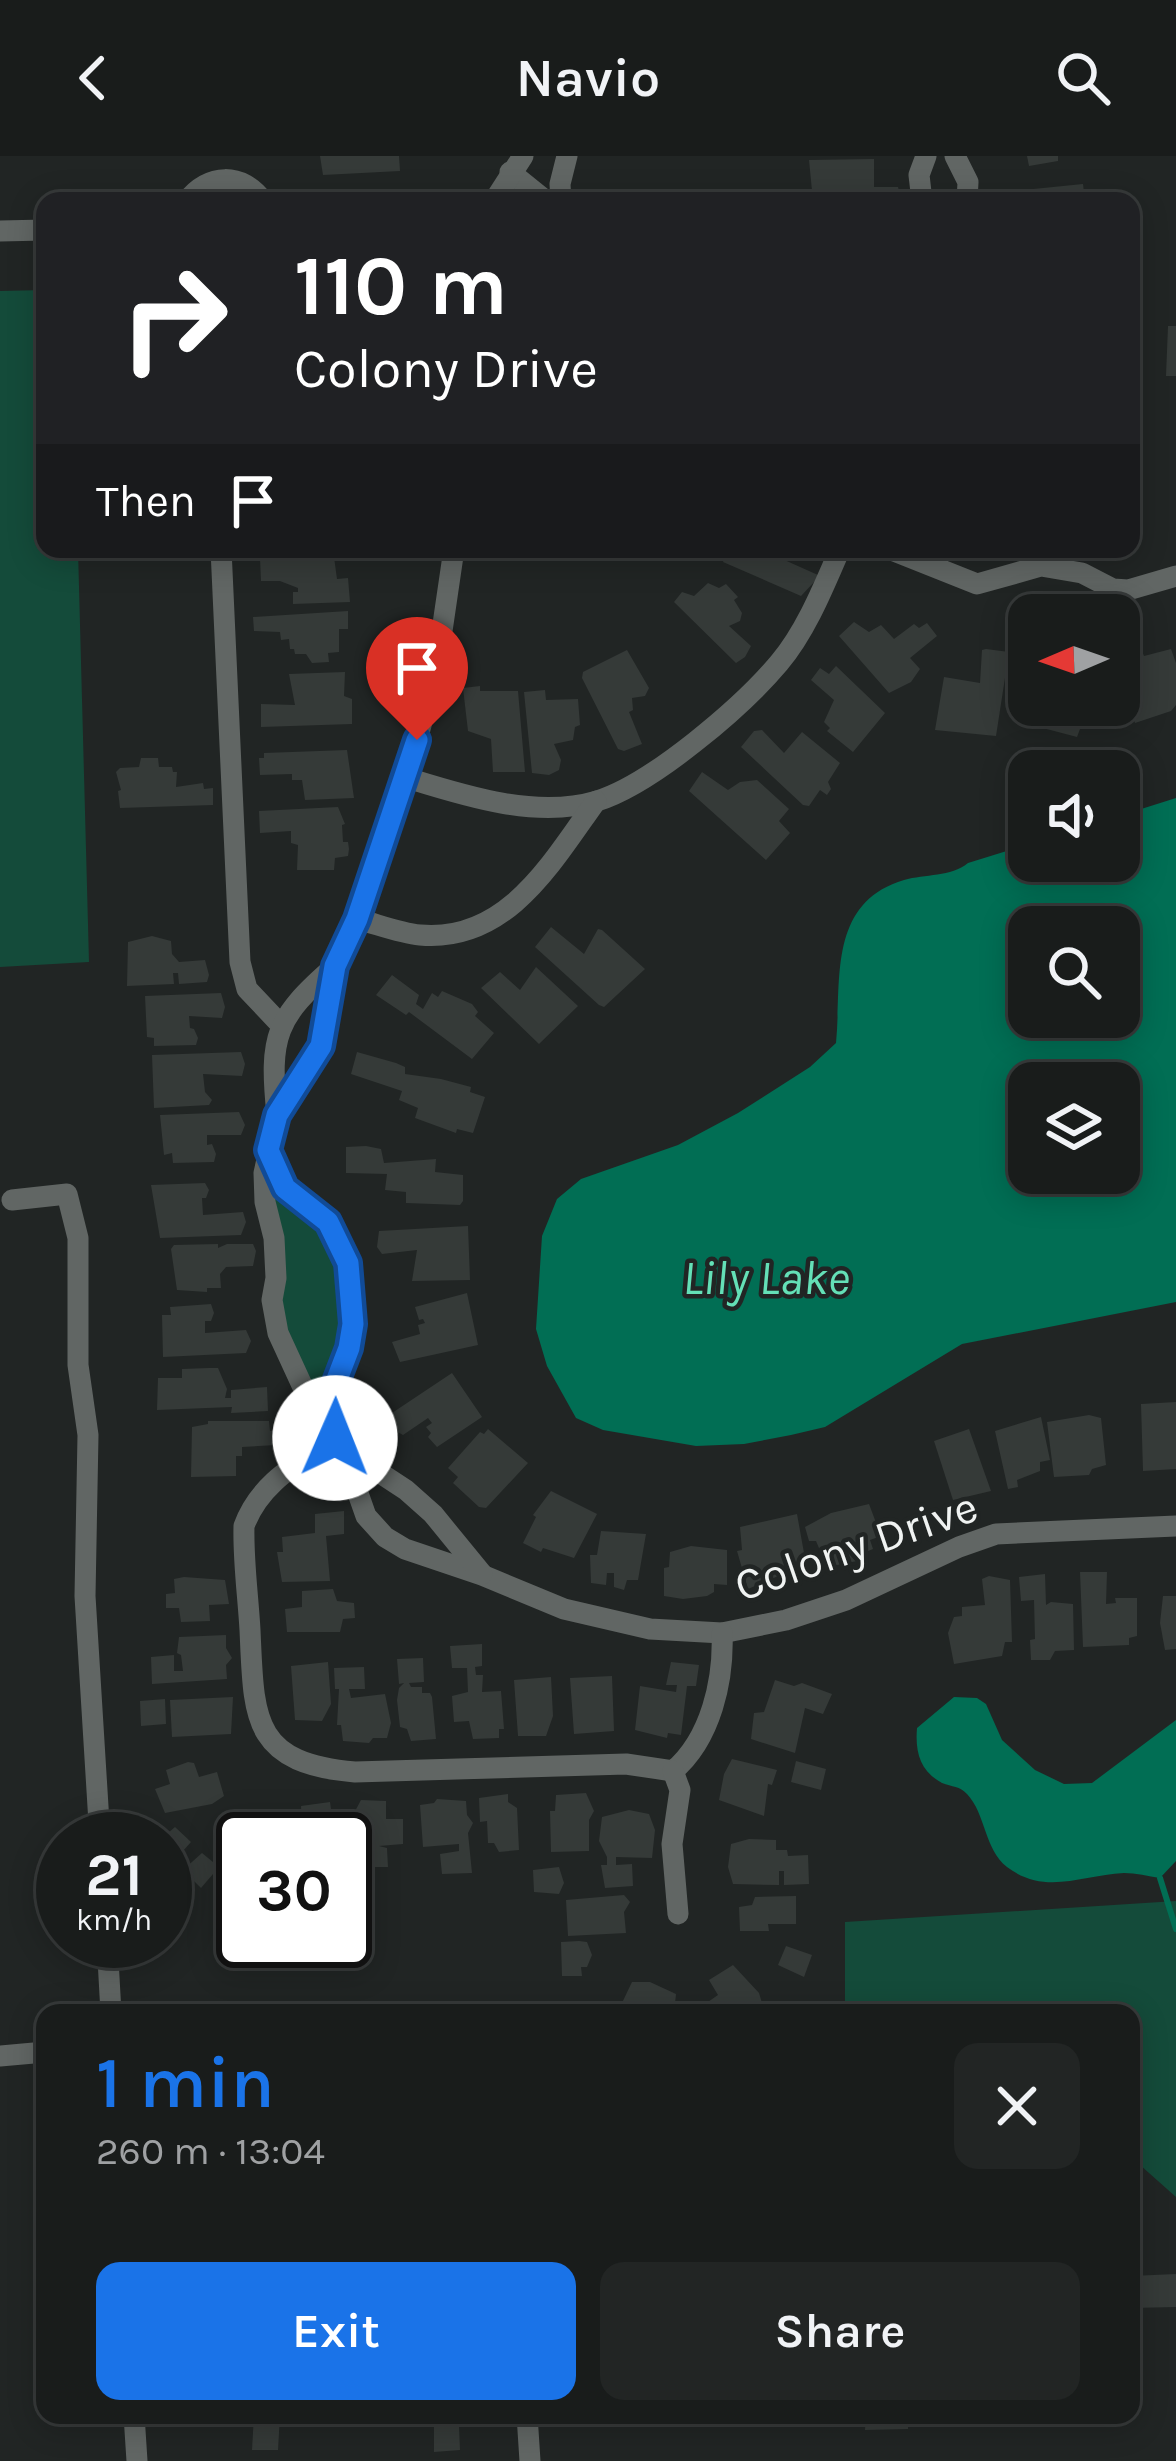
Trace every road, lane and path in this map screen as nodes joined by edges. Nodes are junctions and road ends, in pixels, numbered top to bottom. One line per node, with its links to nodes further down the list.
1 (568, 156): 10 (street)
2 (926, 156): 11 (street)
3 (955, 156): 12 (street)
4 (517, 164): 8 (street); 9 (street)
5 (224, 167): 6 (street); 7 (street)
6 (197, 192)
7 (254, 192)
8 (500, 192)
9 (539, 192)
10 (560, 192)
11 (921, 192)
12 (967, 192)
13 (36, 230): 14 (street)
14 (0, 231)
15 (221, 558): 24 (street)
16 (453, 558): 20 (street, Colony Drive)
17 (835, 558): 21 (street)
18 (912, 558): 19 (street)
19 (1176, 577)
20 (407, 778): 21 (street); 22 (street, Colony Drive)
21 (596, 801): 22 (street)
22 (357, 919): 23 (street, Colony Drive)
23 (335, 966): 24 (street, Colony Drive); 25 (street, Colony Drive)
24 (281, 1024): 25 (street, Colony Drive)
25 (277, 1115): 26 (street, Colony Drive)
26 (268, 1150): 28 (street, Colony Drive); 28 (street)
27 (12, 1201): 33 (street)
28 (335, 1435): 30 (street); 30 (street, Colony Drive); 32 (street)
29 (1176, 1526): 31 (street, Colony Drive)
30 (482, 1575): 31 (street, Colony Drive)
31 (722, 1633): 32 (street)
32 (673, 1771): 34 (street)
33 (98, 1812)
34 (678, 1914)
35 (108, 1968): 36 (street)
36 (110, 2004)
37 (36, 2053): 38 (street)
38 (0, 2056)
39 (135, 2424): 41 (street)
40 (528, 2424): 42 (street)
41 (137, 2461)
42 (530, 2461)

